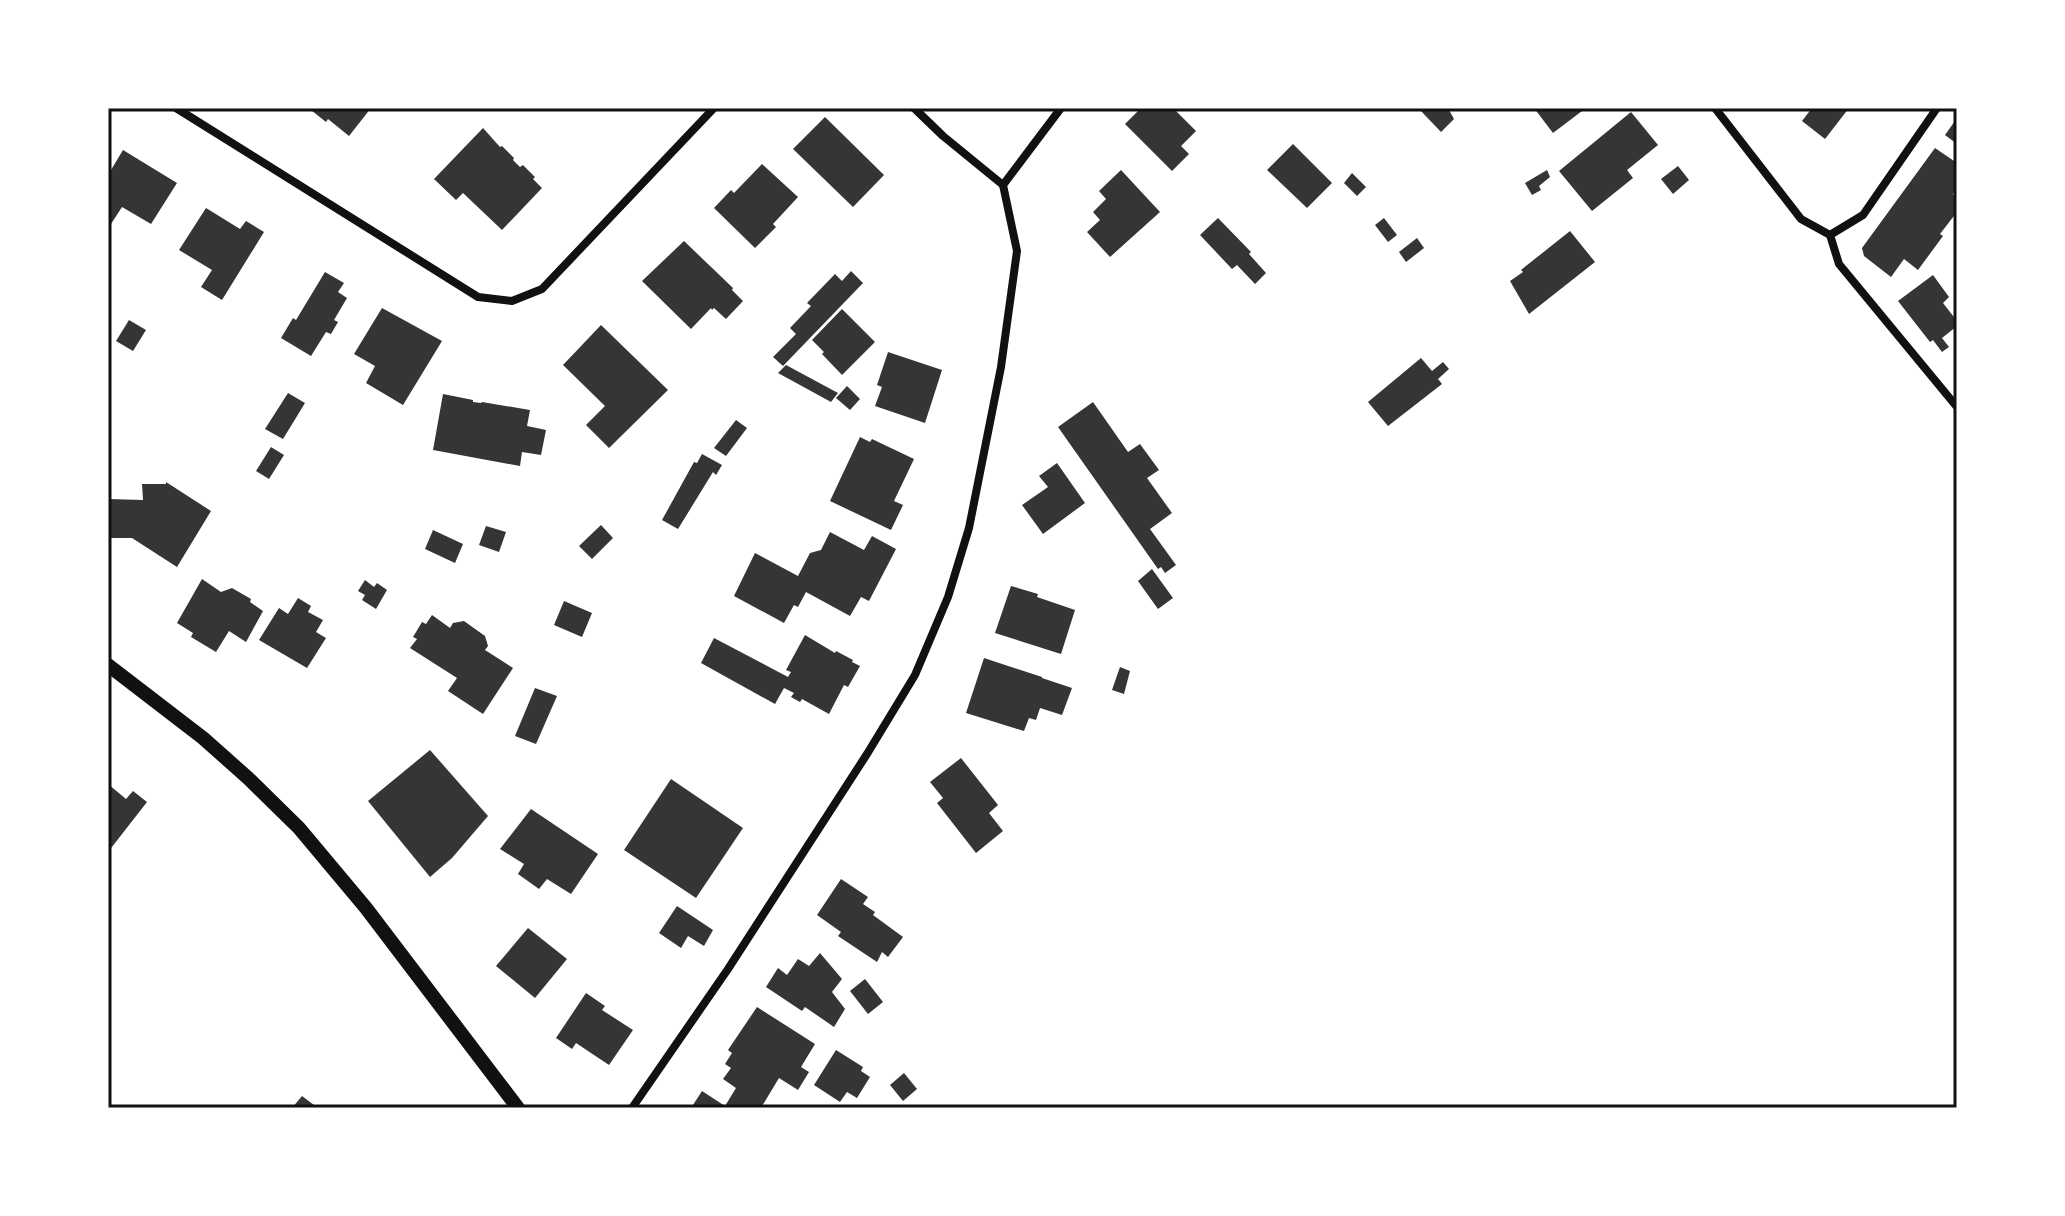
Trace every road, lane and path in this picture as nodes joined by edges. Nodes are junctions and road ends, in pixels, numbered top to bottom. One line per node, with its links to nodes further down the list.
1 (176, 108): 2 (street)
2 (714, 108)
3 (914, 108): 7 (street)
4 (1061, 108): 7 (street)
5 (1715, 108): 8 (street)
6 (1937, 108): 8 (street)
7 (1003, 185): 12 (street)
8 (1830, 235): 9 (street)
9 (1957, 407)
10 (108, 665): 11 (street)
11 (518, 1108)
12 (632, 1108)

